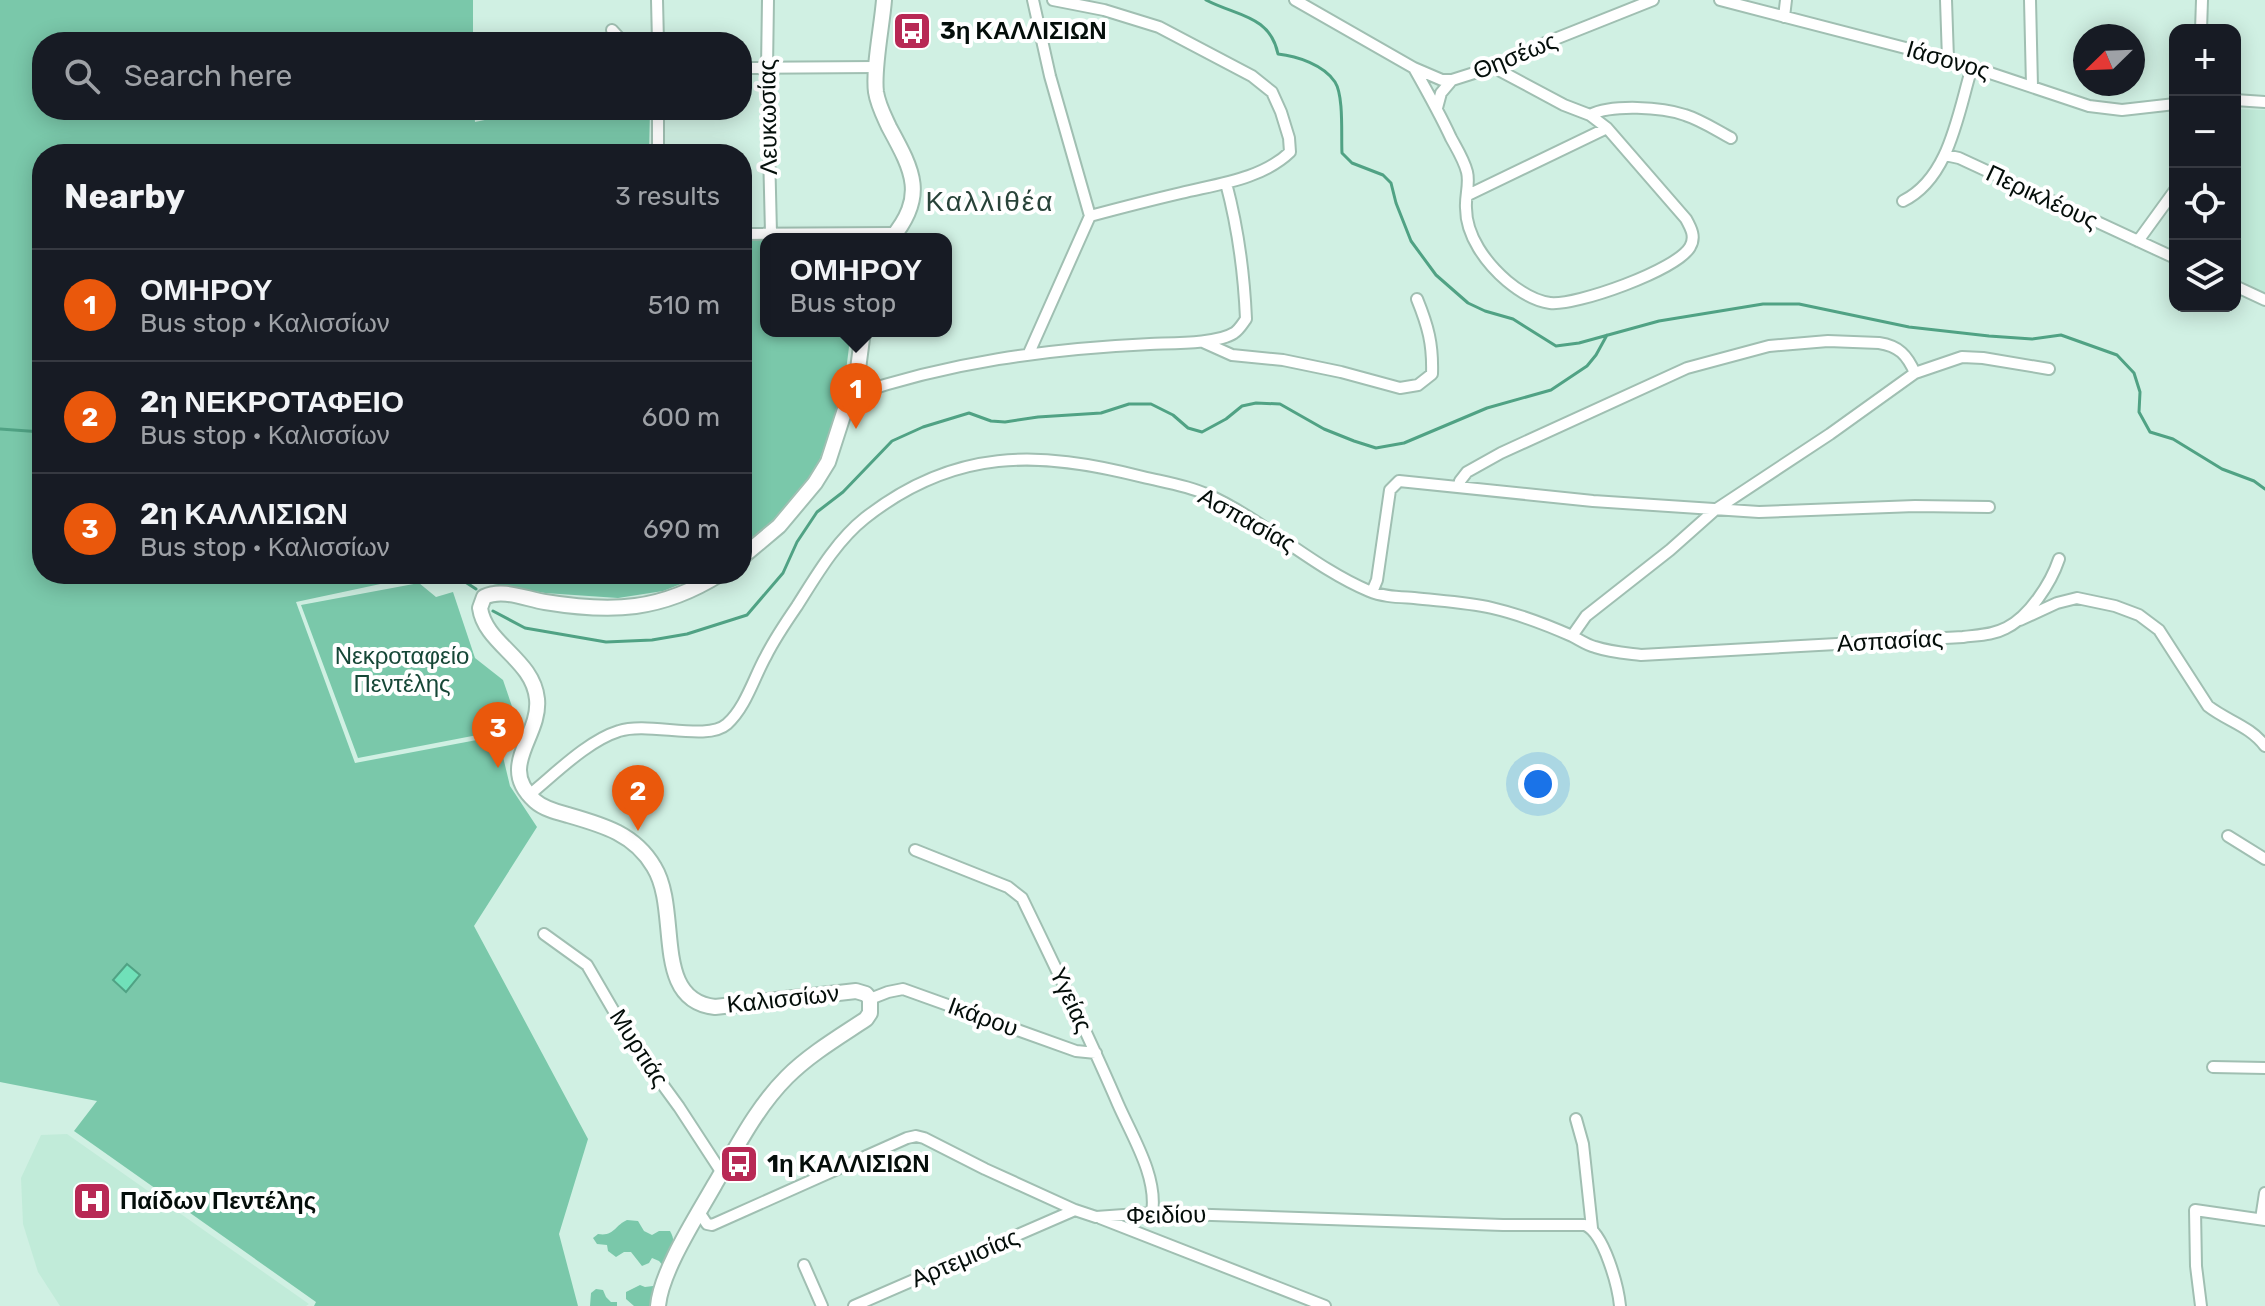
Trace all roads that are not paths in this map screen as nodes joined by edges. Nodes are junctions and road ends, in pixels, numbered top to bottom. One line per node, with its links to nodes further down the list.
1 (657, 0): 15 (street)
2 (768, 0): 21 (street, Λευκωσίας)
3 (884, 0): 17 (main road)
4 (1033, 0): 39 (street)
5 (1053, 0): 35 (street)
6 (1295, 0): 22 (street, Θησέως)
7 (1653, 0): 18 (street, Θησέως)
8 (1720, 0): 13 (street, Ιάσονος)
9 (1786, 0): 13 (street)
10 (1946, 0): 16 (street)
11 (2030, 0): 24 (street)
12 (2202, 0): 14 (street)
13 (1784, 17): 16 (street, Ιάσονος)
14 (2201, 24)
15 (658, 32)
16 (1948, 59): 19 (street, Ιάσονος)
17 (877, 67): 21 (street); 41 (main road)
18 (1493, 67): 23 (street, Θησέως); 29 (street)
19 (1972, 67): 24 (street, Ιάσονος); 34 (street)
20 (752, 68): 21 (street)
21 (767, 68): 40 (street, Λευκωσίας)
22 (1414, 68): 23 (street, Θησέως); 28 (street)
23 (1452, 80): 28 (street)
24 (2032, 86): 27 (street, Ιάσονος)
25 (2241, 100): 26 (street)
26 (2265, 102)
27 (2169, 105)
28 (1437, 108): 36 (street)
29 (1590, 115): 31 (street); 32 (street)
30 (658, 120): 33 (street)
31 (1607, 128): 36 (street); 36 (street)
32 (1731, 138)
33 (658, 144)
34 (1945, 155): 38 (street); 42 (street, Περικλέους)
35 (1226, 183): 39 (street); 48 (street)
36 (1468, 195)
37 (2169, 198): 42 (street)
38 (1903, 201)
39 (1090, 216): 49 (street)
40 (771, 233)
41 (896, 233)
42 (2138, 241): 43 (street, Περικλέους)
43 (2169, 255)
44 (2241, 289): 46 (street)
45 (1417, 299): 48 (street)
46 (2265, 300)
47 (862, 337): 52 (main road)
48 (1203, 342): 49 (street)
49 (1029, 353): 52 (street)
50 (2049, 369): 51 (street)
51 (1915, 373): 53 (street); 55 (street)
52 (850, 396): 56 (main road)
53 (1459, 486): 55 (street); 59 (street)
54 (1989, 507): 55 (street)
55 (1715, 510): 61 (street)
56 (752, 549)
57 (2059, 559): 60 (street, Ασπασίας)
58 (704, 584): 63 (main road)
59 (1372, 592): 61 (street, Ασπασίας); 63 (street, Ασπασίας)
60 (2018, 621): 61 (street, Ασπασίας); 62 (street)
61 (1572, 636)
62 (2265, 746)
63 (529, 795): 68 (main road, Καλισσίων)
64 (2228, 836): 66 (street)
65 (915, 850): 69 (street, Υγείας)
66 (2265, 859)
67 (544, 934): 73 (street, Μυρτιάς)
68 (870, 999): 69 (street, Ικάρου); 73 (main road, Καλισσίων)
69 (1096, 1053): 77 (street, Υγείας)
70 (2213, 1067): 71 (street)
71 (2265, 1068)
72 (1576, 1119): 80 (street)
73 (722, 1173): 76 (main road, Καλισσίων)
74 (2265, 1193): 79 (street)
75 (1075, 1210): 76 (street, Φειδίου); 78 (street, Φειδίου); 82 (street, Αρτεμισίας)
76 (699, 1212): 84 (main road, Καλισσίων)
77 (1152, 1213): 78 (street, Φειδίου); 80 (street, Φειδίου)
78 (1096, 1217): 83 (street)
79 (2263, 1220): 87 (street)
80 (1592, 1228): 86 (street)
81 (804, 1265): 85 (street)
82 (857, 1305)
83 (1319, 1305)
84 (658, 1306)
85 (822, 1306)
86 (1620, 1306)
87 (2201, 1306)

